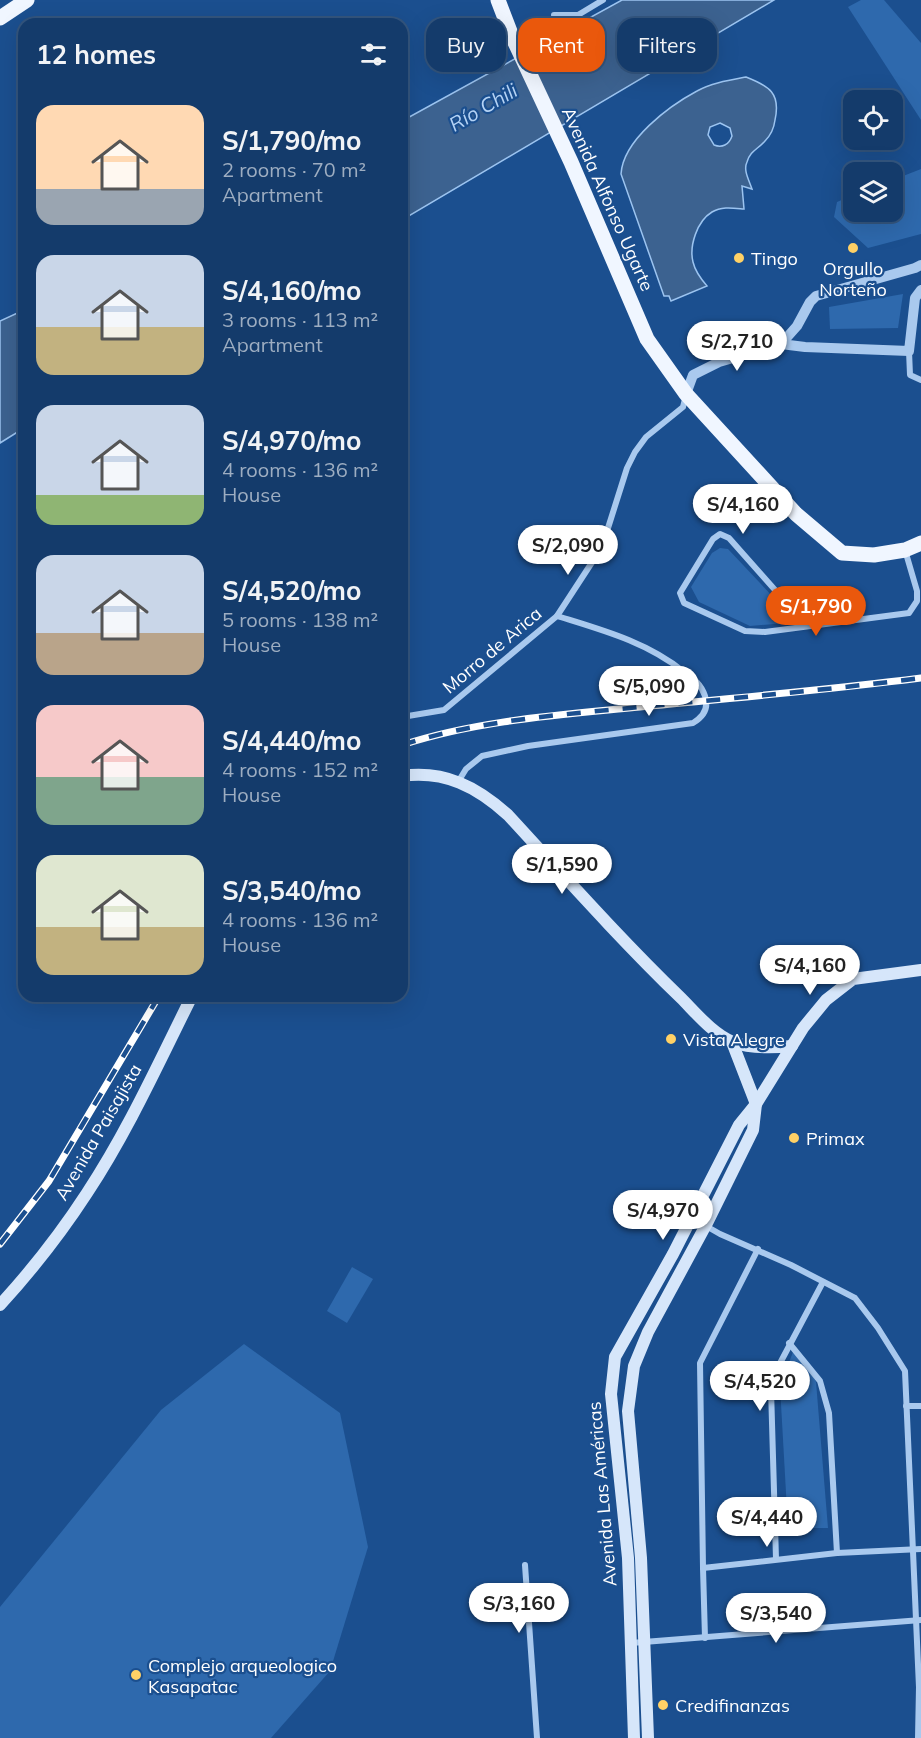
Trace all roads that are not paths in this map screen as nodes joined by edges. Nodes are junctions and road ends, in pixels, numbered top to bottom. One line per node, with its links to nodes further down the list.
1 (27, 0): 5 (main road)
2 (498, 0): 11 (main road, Avenida Alfonso Ugarte)
3 (603, 0): 4 (street)
4 (554, 15)
5 (0, 18)
6 (918, 267): 7 (street); 8 (street)
7 (921, 289): 9 (street)
8 (781, 344): 9 (street); 11 (street)
9 (909, 351): 10 (street)
10 (921, 380)
11 (686, 394): 13 (main road, Avenida Alfonso Ugarte); 14 (street, Morro de Arica)
12 (921, 543): 13 (main road, Avenida Alfonso Ugarte)
13 (905, 550): 15 (street)
14 (557, 616): 16 (street, Morro de Arica); 18 (street)
15 (807, 626): 15 (street)
16 (408, 716)
17 (408, 776): 18 (main road)
18 (458, 782): 21 (main road)
19 (921, 970): 22 (main road, Avenida Las Américas)
20 (189, 1002): 27 (main road, Avenida Paisajista)
21 (732, 1042): 22 (main road); 23 (main road)
22 (792, 1046): 23 (main road, Avenida Las Américas)
23 (756, 1104): 24 (main road, Avenida Las Américas); 39 (main road, Avenida Las Américas)
24 (706, 1225): 25 (street); 39 (main road, Avenida Las Américas)
25 (758, 1249): 26 (street); 36 (street)
26 (823, 1282): 28 (street); 29 (street)
27 (0, 1305)
28 (789, 1343): 33 (street); 34 (street)
29 (906, 1406): 30 (street); 31 (street)
30 (921, 1406)
31 (912, 1550): 32 (street); 33 (street); 37 (street)
32 (921, 1550)
33 (837, 1553): 34 (street)
34 (776, 1559): 36 (street)
35 (525, 1565): 41 (street)
36 (703, 1568): 38 (street)
37 (918, 1620): 38 (street); 40 (street)
38 (705, 1638): 39 (street)
39 (637, 1643): 42 (main road, Avenida Las Américas); 43 (main road, Avenida Las Américas)
40 (920, 1687): 44 (street)
41 (537, 1738)
42 (634, 1738)
43 (648, 1738)
44 (918, 1738)

